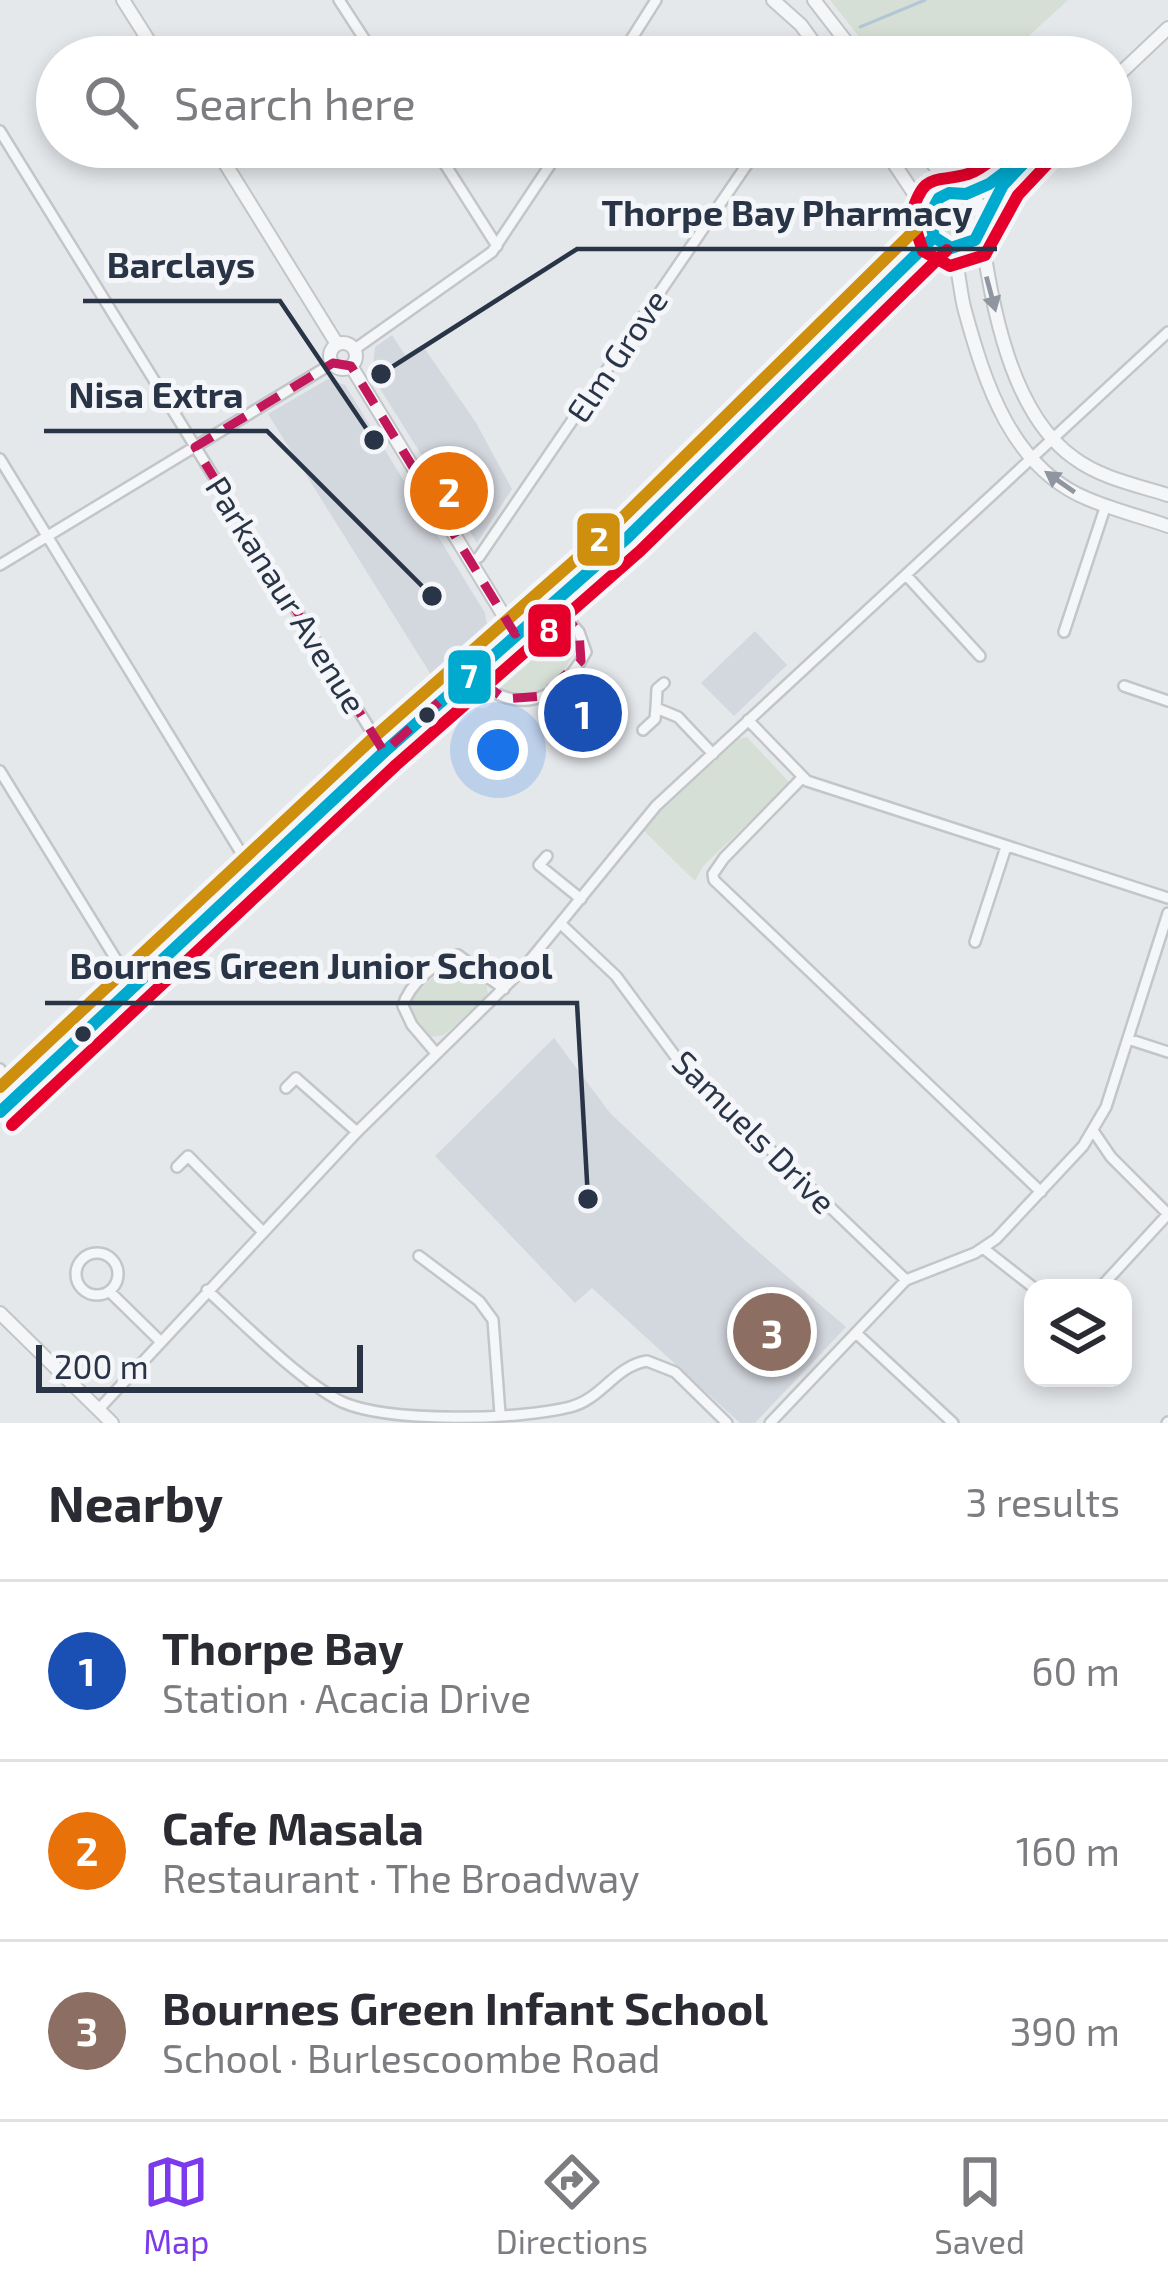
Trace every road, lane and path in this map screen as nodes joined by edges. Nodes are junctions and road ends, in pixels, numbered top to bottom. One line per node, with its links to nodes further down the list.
1 (123, 0): 7 (street)
2 (339, 0): 8 (street)
3 (656, 0): 9 (street)
4 (772, 0): 10 (street)
5 (814, 0): 11 (street)
6 (1168, 28): 12 (street)
7 (146, 36)
8 (362, 36)
9 (633, 36)
10 (808, 36)
11 (842, 36)
12 (1132, 62)
13 (0, 130): 34 (street, Parkanaur Avenue)
14 (227, 168): 29 (street)
15 (447, 168): 26 (street)
16 (548, 168): 26 (street)
17 (745, 168): 41 (street, Elm Grove)
18 (897, 168): 23 (street)
19 (938, 168): 22 (street)
20 (1011, 168): 22 (street)
21 (1017, 168): 24 (street)
22 (962, 194): 23 (street); 24 (street)
23 (928, 216): 25 (street)
24 (982, 228): 27 (street); 33 (street, one-way to 33)
25 (934, 237): 27 (street); 44 (street)
26 (497, 246): 30 (street)
27 (951, 248): 36 (street)
28 (1168, 332): 33 (street)
29 (337, 344): 30 (street); 31 (street)
30 (355, 350): 32 (street)
31 (333, 363): 32 (street); 34 (street)
32 (351, 366): 41 (street)
33 (1053, 440): 36 (street); 37 (street)
34 (195, 447): 40 (street); 55 (street, Parkanaur Avenue)
35 (0, 459): 40 (street)
36 (1031, 459): 38 (street, one-way to 36); 43 (street)
37 (1168, 495)
38 (1106, 505): 39 (street); 45 (street)
39 (1168, 526)
40 (47, 537): 42 (street); 61 (street)
41 (471, 562): 46 (street)
42 (0, 565)
43 (906, 575): 47 (street); 53 (street)
44 (554, 603): 46 (street); 48 (street)
45 (1064, 632)
46 (515, 634): 48 (street)
47 (980, 656)
48 (470, 674): 55 (street)
49 (664, 683): 52 (street)
50 (1124, 686): 51 (street)
51 (1168, 700)
52 (656, 708): 54 (street); 56 (street)
53 (748, 720): 56 (street); 58 (street)
54 (644, 730)
55 (383, 752): 61 (street)
56 (713, 754): 63 (street)
57 (0, 771): 67 (street)
58 (803, 777): 59 (street); 83 (street)
59 (1006, 847): 62 (street); 66 (street)
60 (539, 865): 63 (street)
61 (254, 874): 67 (street)
62 (1168, 898)
63 (581, 899): 65 (street)
64 (1168, 913): 69 (street)
65 (561, 924): 68 (street); 88 (street, Samuels Drive)
66 (975, 942)
67 (133, 987): 76 (street)
68 (504, 989): 70 (street); 70 (street)
69 (1128, 1040): 71 (street); 79 (street)
70 (435, 1052): 78 (street)
71 (1168, 1052)
72 (308, 1065): 74 (street)
73 (0, 1070): 76 (street)
74 (296, 1078): 75 (street); 78 (street)
75 (286, 1088)
76 (18, 1098): 77 (street)
77 (0, 1112)
78 (357, 1132): 84 (street)
79 (1094, 1132): 83 (street); 87 (street)
80 (199, 1145): 81 (street)
81 (188, 1156): 82 (street); 84 (street)
82 (177, 1167)
83 (1040, 1192): 85 (street)
84 (262, 1231): 90 (street)
85 (983, 1248): 88 (street); 89 (street)
86 (419, 1256): 96 (street)
87 (1108, 1279)
88 (906, 1280): 93 (street)
89 (1024, 1280)
90 (207, 1291): 94 (street); 96 (street)
91 (110, 1292): 91 (street); 94 (street)
92 (0, 1312): 95 (street)
93 (856, 1333): 99 (street); 100 (street)
94 (160, 1341): 95 (street)
95 (98, 1410): 97 (street)
96 (492, 1417): 98 (street)
97 (112, 1423)
98 (727, 1423)
99 (770, 1423)
100 (953, 1423)

